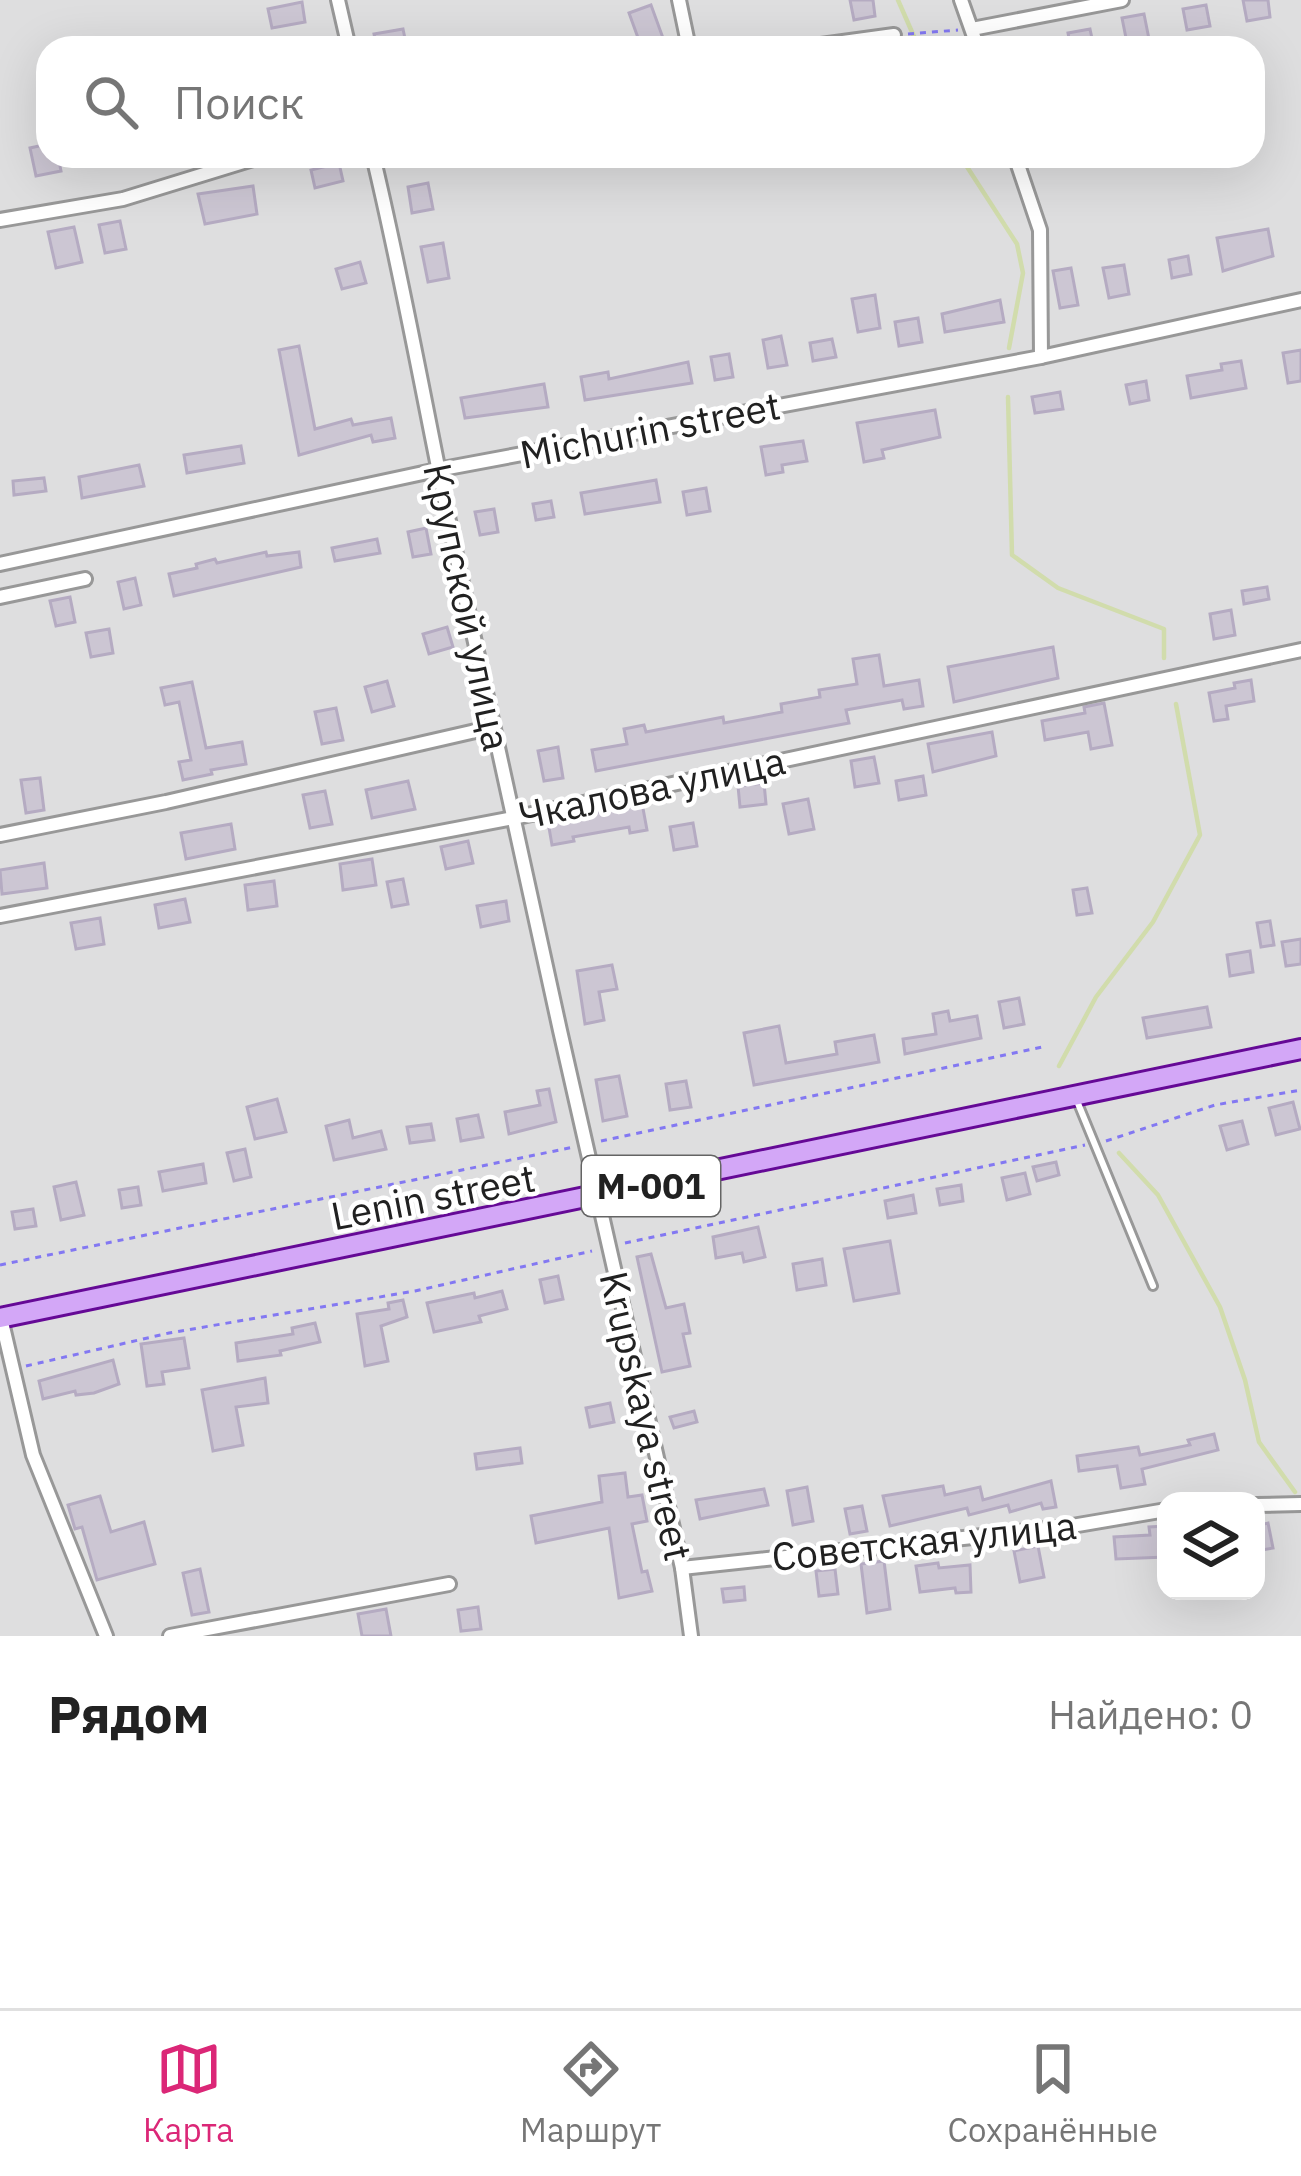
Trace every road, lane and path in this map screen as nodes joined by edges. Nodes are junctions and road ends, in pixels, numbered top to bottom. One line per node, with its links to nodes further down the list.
1 (338, 0): 7 (street)
2 (680, 0): 8 (street)
3 (962, 0): 5 (street)
4 (1122, 0): 5 (street)
5 (972, 29): 6 (path); 10 (street)
6 (894, 35): 9 (street)
7 (346, 36)
8 (687, 36)
9 (887, 36)
10 (974, 36)
11 (224, 168): 14 (street)
12 (376, 168): 17 (street, Крупской улица)
13 (1019, 168): 16 (street)
14 (0, 220)
15 (1301, 300): 16 (street, Michurin street)
16 (1041, 357): 17 (street, Michurin street)
17 (437, 470): 18 (street, Michurin street); 22 (street, Крупской улица)
18 (0, 564)
19 (85, 579): 20 (street)
20 (0, 597)
21 (1301, 650): 23 (street, Чкалова улица)
22 (493, 727): 23 (street, Крупской улица); 24 (street)
23 (513, 818): 25 (street, Чкалова улица); 31 (street, Крупской улица)
24 (0, 836)
25 (0, 916)
26 (1047, 1046): 31 (path)
27 (1301, 1049): 29 (main road, Lenin street / М-001)
28 (1301, 1090): 30 (path)
29 (1076, 1096): 30 (lane); 32 (main road, Lenin street / М-001)
30 (1095, 1143): 33 (path); 35 (lane)
31 (585, 1144): 32 (street, Крупской улица); 34 (path)
32 (596, 1198): 33 (street, Krupskaya street); 36 (main road, Lenin street / М-001)
33 (608, 1247): 37 (path); 41 (street, Krupskaya street)
34 (0, 1264)
35 (1154, 1286)
36 (1, 1318): 37 (street)
37 (12, 1370): 43 (street)
38 (1265, 1504): 39 (street)
39 (1301, 1504)
40 (1157, 1512): 41 (street, Советская улица)
41 (682, 1568): 45 (street, Krupskaya street)
42 (449, 1584): 44 (street)
43 (106, 1636)
44 (170, 1636)
45 (692, 1636)

